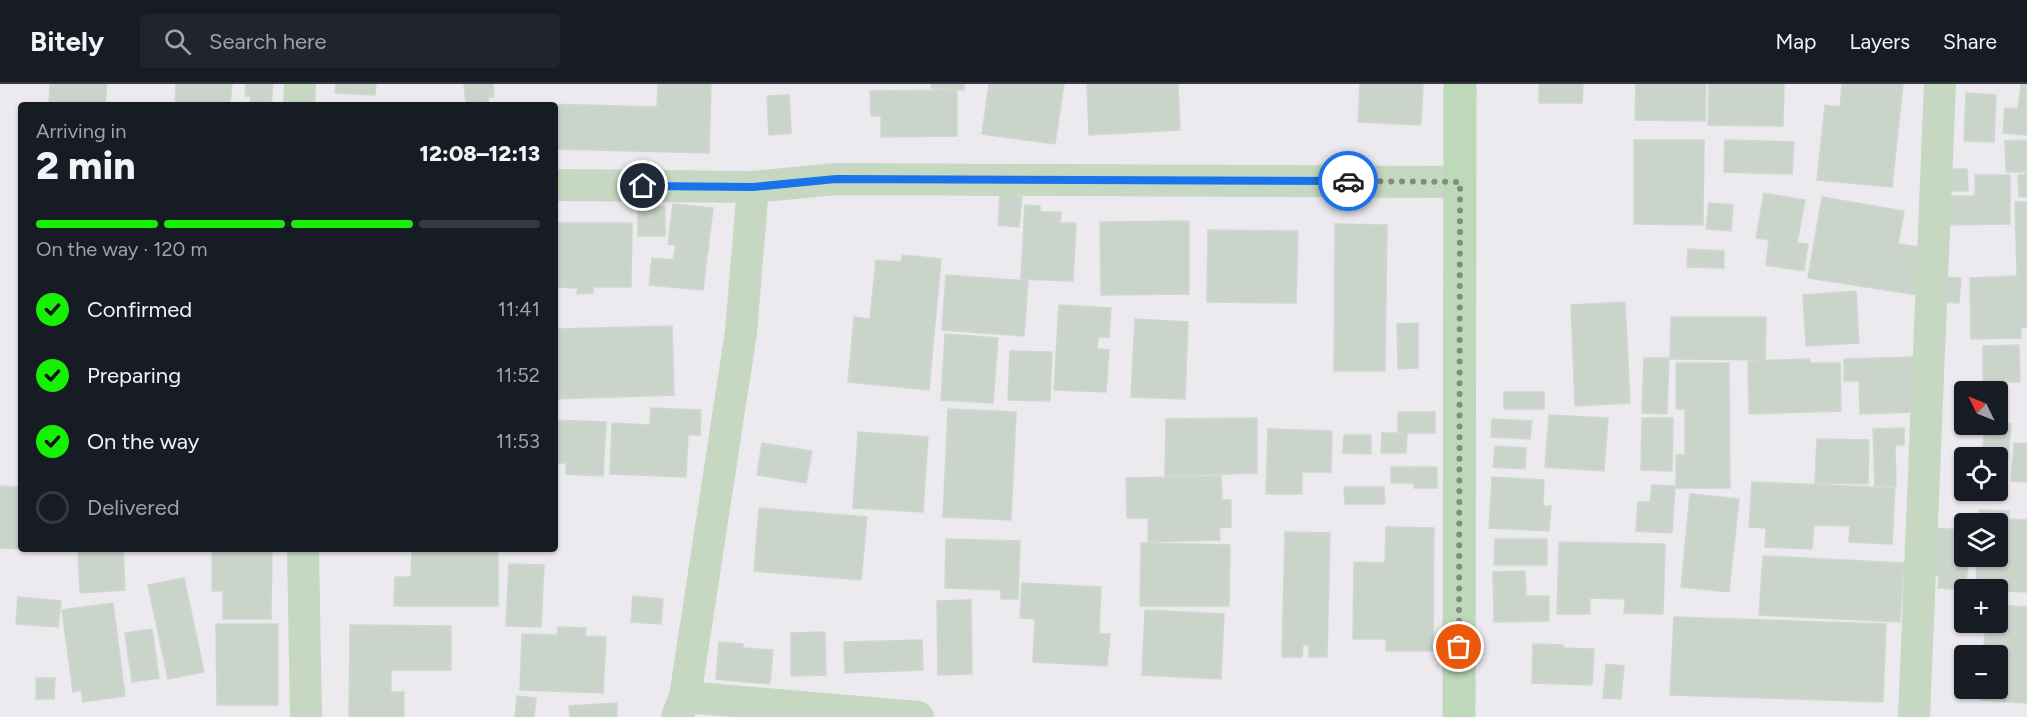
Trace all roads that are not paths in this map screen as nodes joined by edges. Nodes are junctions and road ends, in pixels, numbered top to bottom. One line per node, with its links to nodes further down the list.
1 (300, 84): 4 (street)
2 (1460, 84): 5 (street)
3 (1940, 84): 13 (street)
4 (299, 102)
5 (1460, 182): 7 (street); 12 (street)
6 (558, 185): 7 (street)
7 (753, 187): 9 (street)
8 (303, 552): 10 (street)
9 (681, 707): 11 (street)
10 (306, 717)
11 (918, 717)
12 (1459, 717)
13 (1914, 717)

